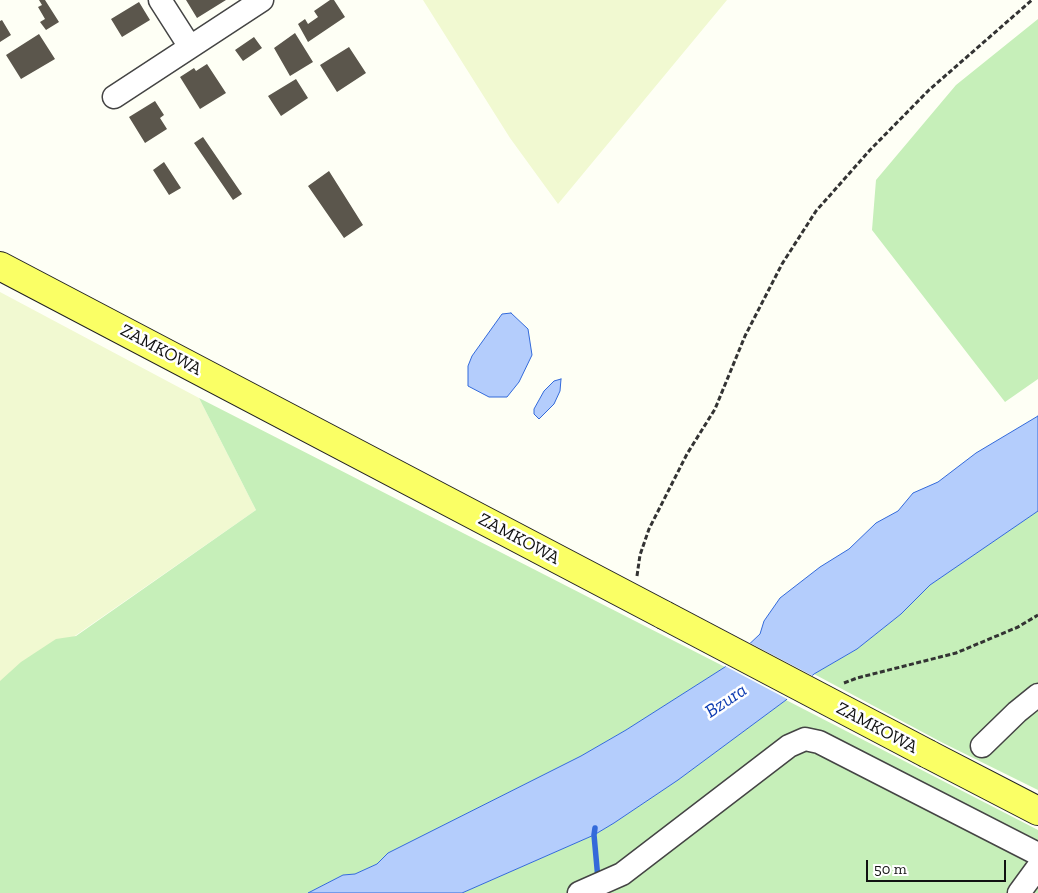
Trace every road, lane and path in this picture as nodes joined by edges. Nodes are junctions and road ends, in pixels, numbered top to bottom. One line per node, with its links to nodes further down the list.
1 (160, 0): 4 (street)
2 (262, 0): 4 (street)
3 (1032, 0): 7 (path)
4 (190, 47): 5 (street)
5 (114, 97)
6 (0, 266): 12 (main road, ZAMKOWA, bridge)
7 (636, 577)
8 (1038, 615): 9 (path)
9 (841, 685)
10 (1038, 694): 11 (street)
11 (982, 746)
12 (1038, 811)
13 (1038, 854): 15 (street)
14 (1038, 867): 16 (street)
15 (579, 893)
16 (1019, 893)

